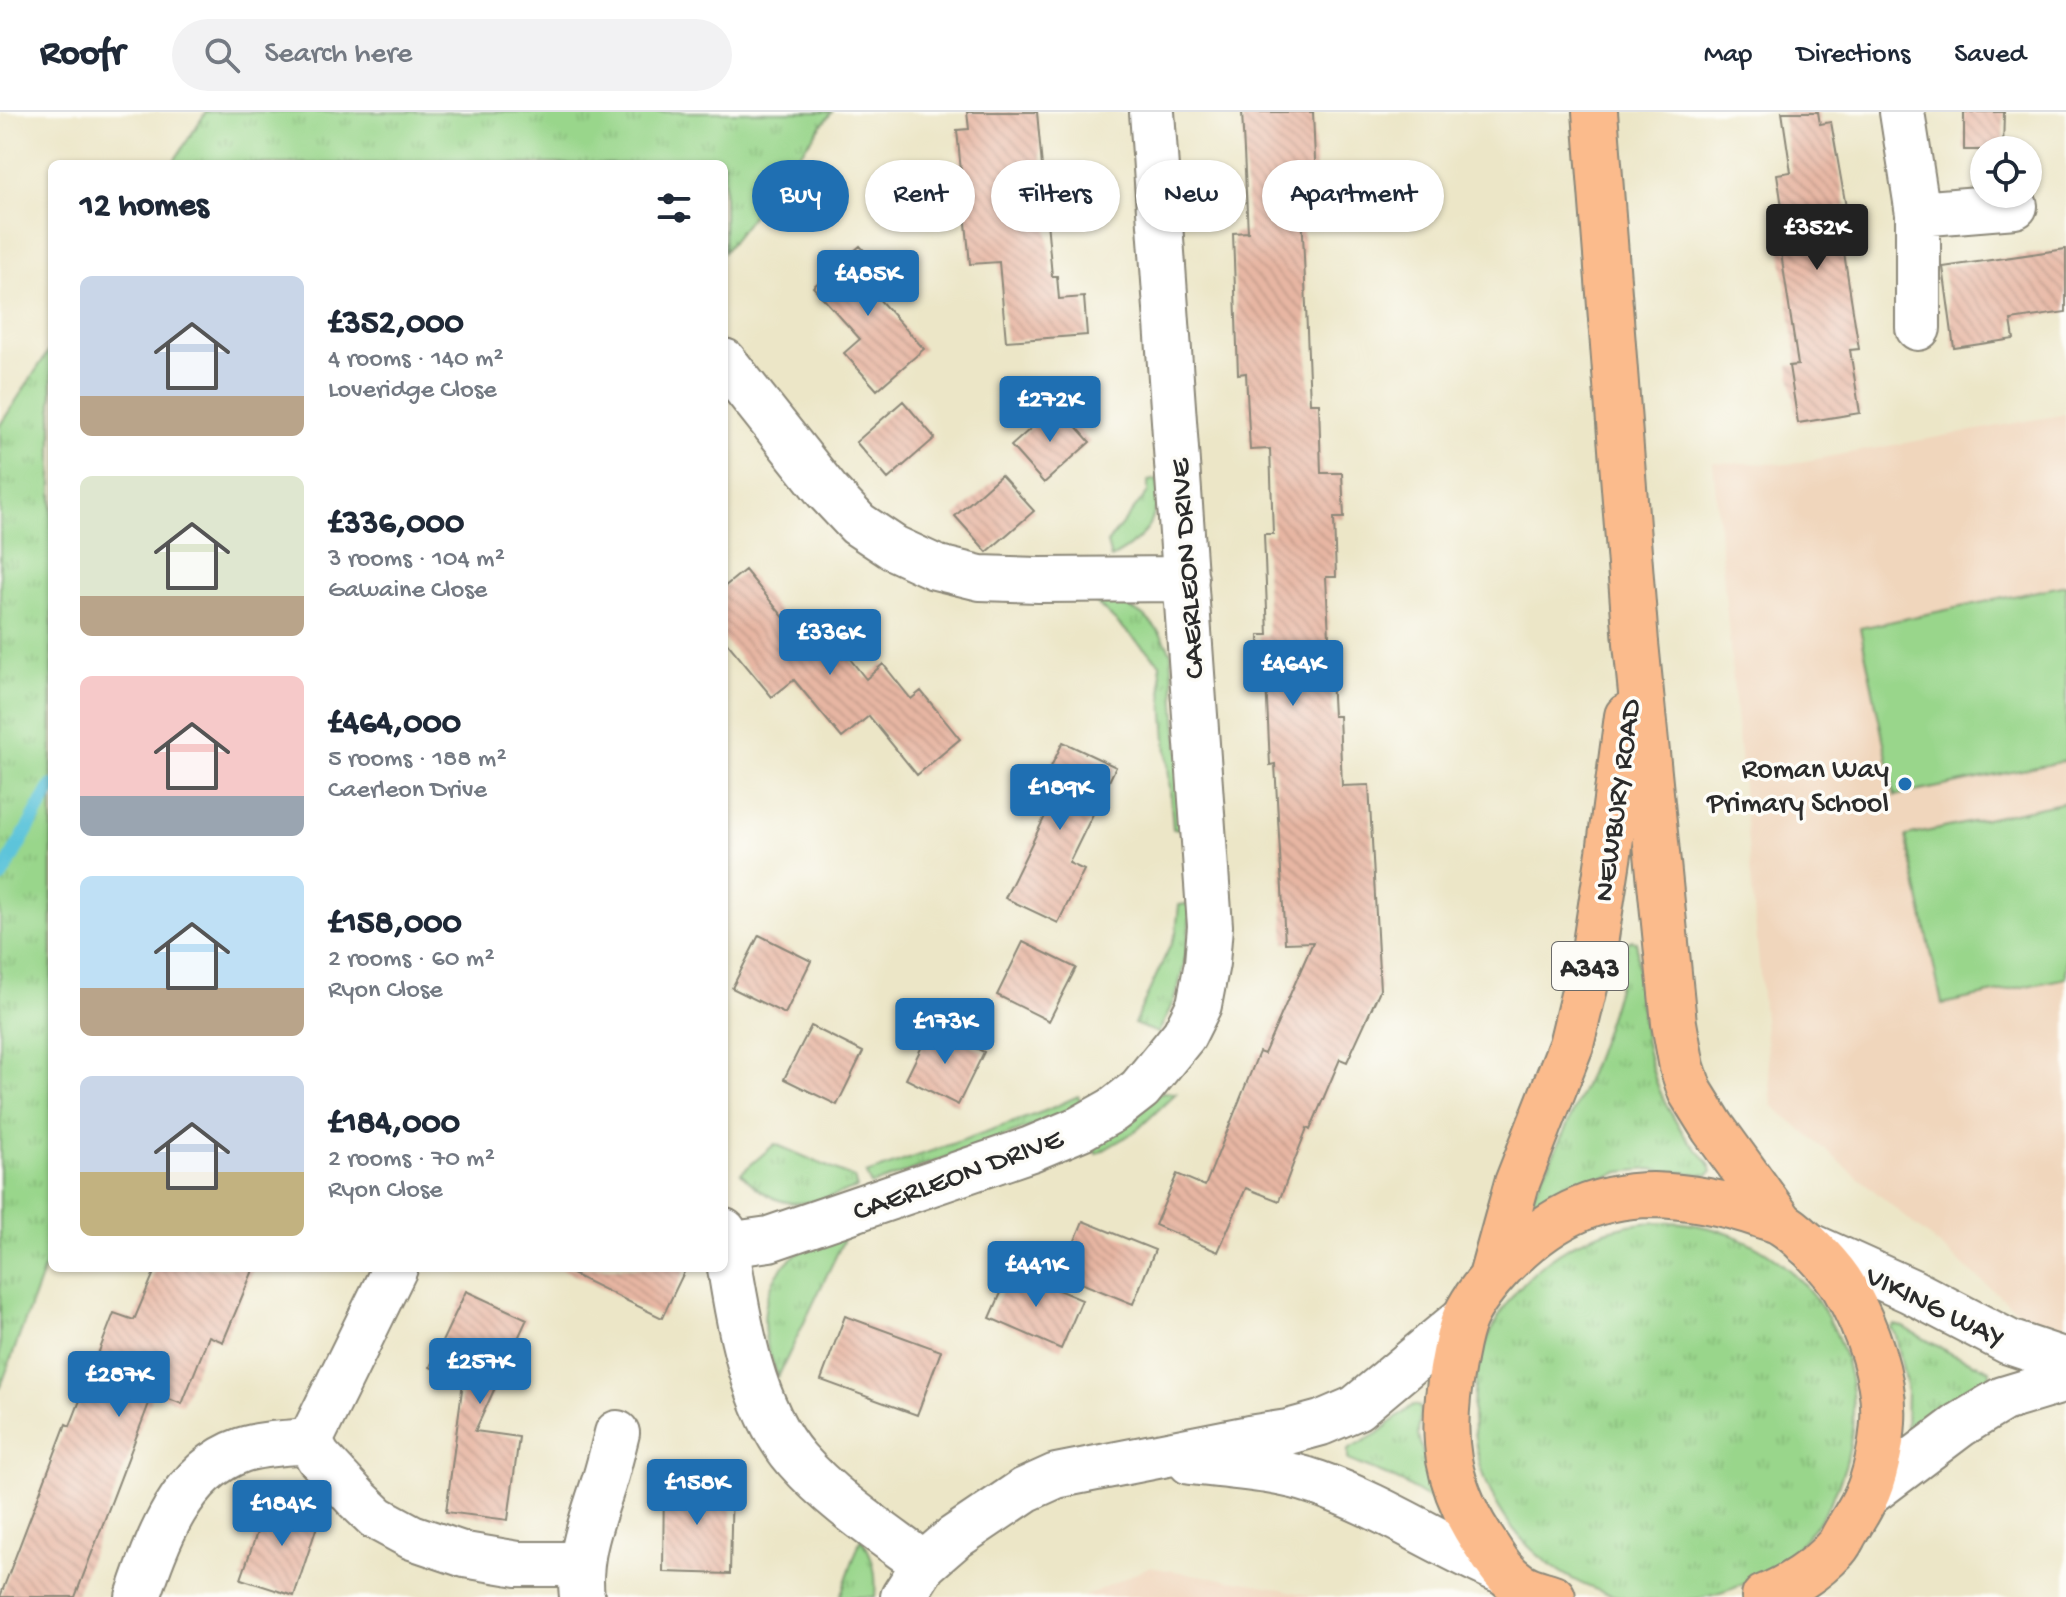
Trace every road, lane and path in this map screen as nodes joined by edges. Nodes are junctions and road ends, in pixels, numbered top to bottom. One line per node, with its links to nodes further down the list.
1 (1152, 112): 8 (street, CAERLEON DRIVE)
2 (1595, 112): 9 (main road, NEWBURY ROAD / A343)
3 (1902, 112): 5 (street)
4 (1991, 208): 5 (street)
5 (1918, 214): 6 (street)
6 (1918, 328)
7 (728, 366): 8 (street)
8 (1186, 579): 11 (street, CAERLEON DRIVE)
9 (1636, 643): 10 (main road, NEWBURY ROAD / A343); 14 (main road, NEWBURY ROAD / A343)
10 (1794, 1233): 14 (main road, A343); 16 (street, VIKING WAY); 21 (main road, A343)
11 (728, 1238)
12 (728, 1253): 24 (street)
13 (393, 1272): 19 (street)
14 (1491, 1278): 15 (main road, A343)
15 (1464, 1318): 20 (street); 25 (main road, A343)
16 (2066, 1361)
17 (2066, 1380): 21 (street)
18 (617, 1433): 23 (street)
19 (310, 1441): 23 (street); 26 (street)
20 (1152, 1458): 24 (street); 25 (street)
21 (1867, 1495): 22 (main road, A343)
22 (1836, 1549): 27 (main road, A343); 28 (main road, A343)
23 (582, 1581)
24 (914, 1581)
25 (1527, 1588)
26 (138, 1597)
27 (1764, 1597)
28 (1826, 1597)

